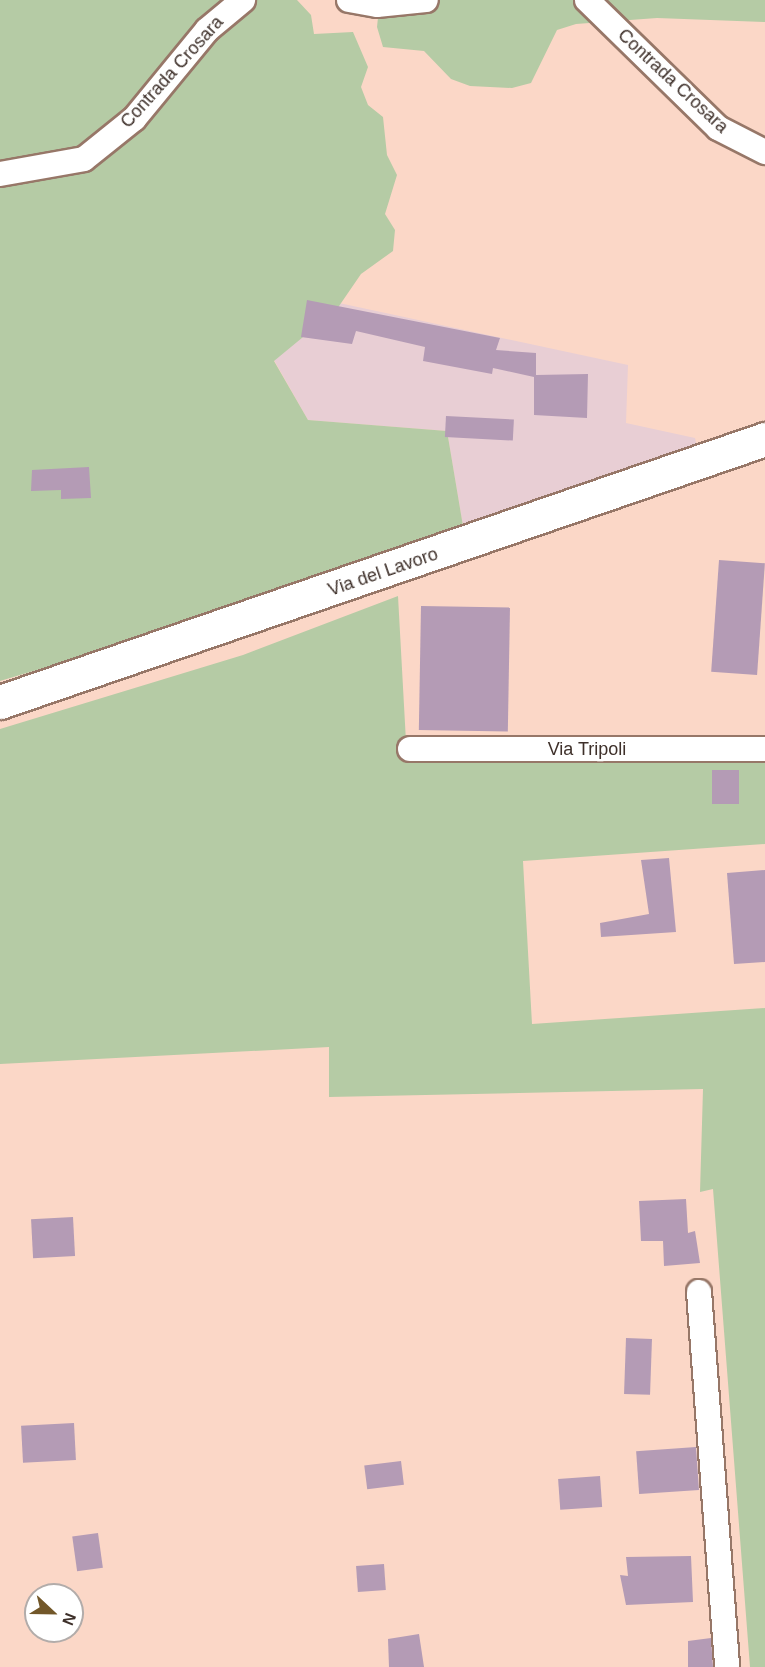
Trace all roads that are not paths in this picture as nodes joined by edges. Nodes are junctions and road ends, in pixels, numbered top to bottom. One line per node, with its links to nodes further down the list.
1 (243, 0): 6 (street, Contrada Crosara)
2 (349, 0): 3 (street)
3 (426, 0)
4 (587, 0): 5 (street, Contrada Crosara)
5 (765, 152)
6 (0, 174)
7 (765, 440): 8 (street, Via del Lavoro)
8 (0, 702)
9 (410, 749): 10 (street, Via Tripoli)
10 (765, 749)
11 (699, 1292): 12 (street)
12 (727, 1667)

